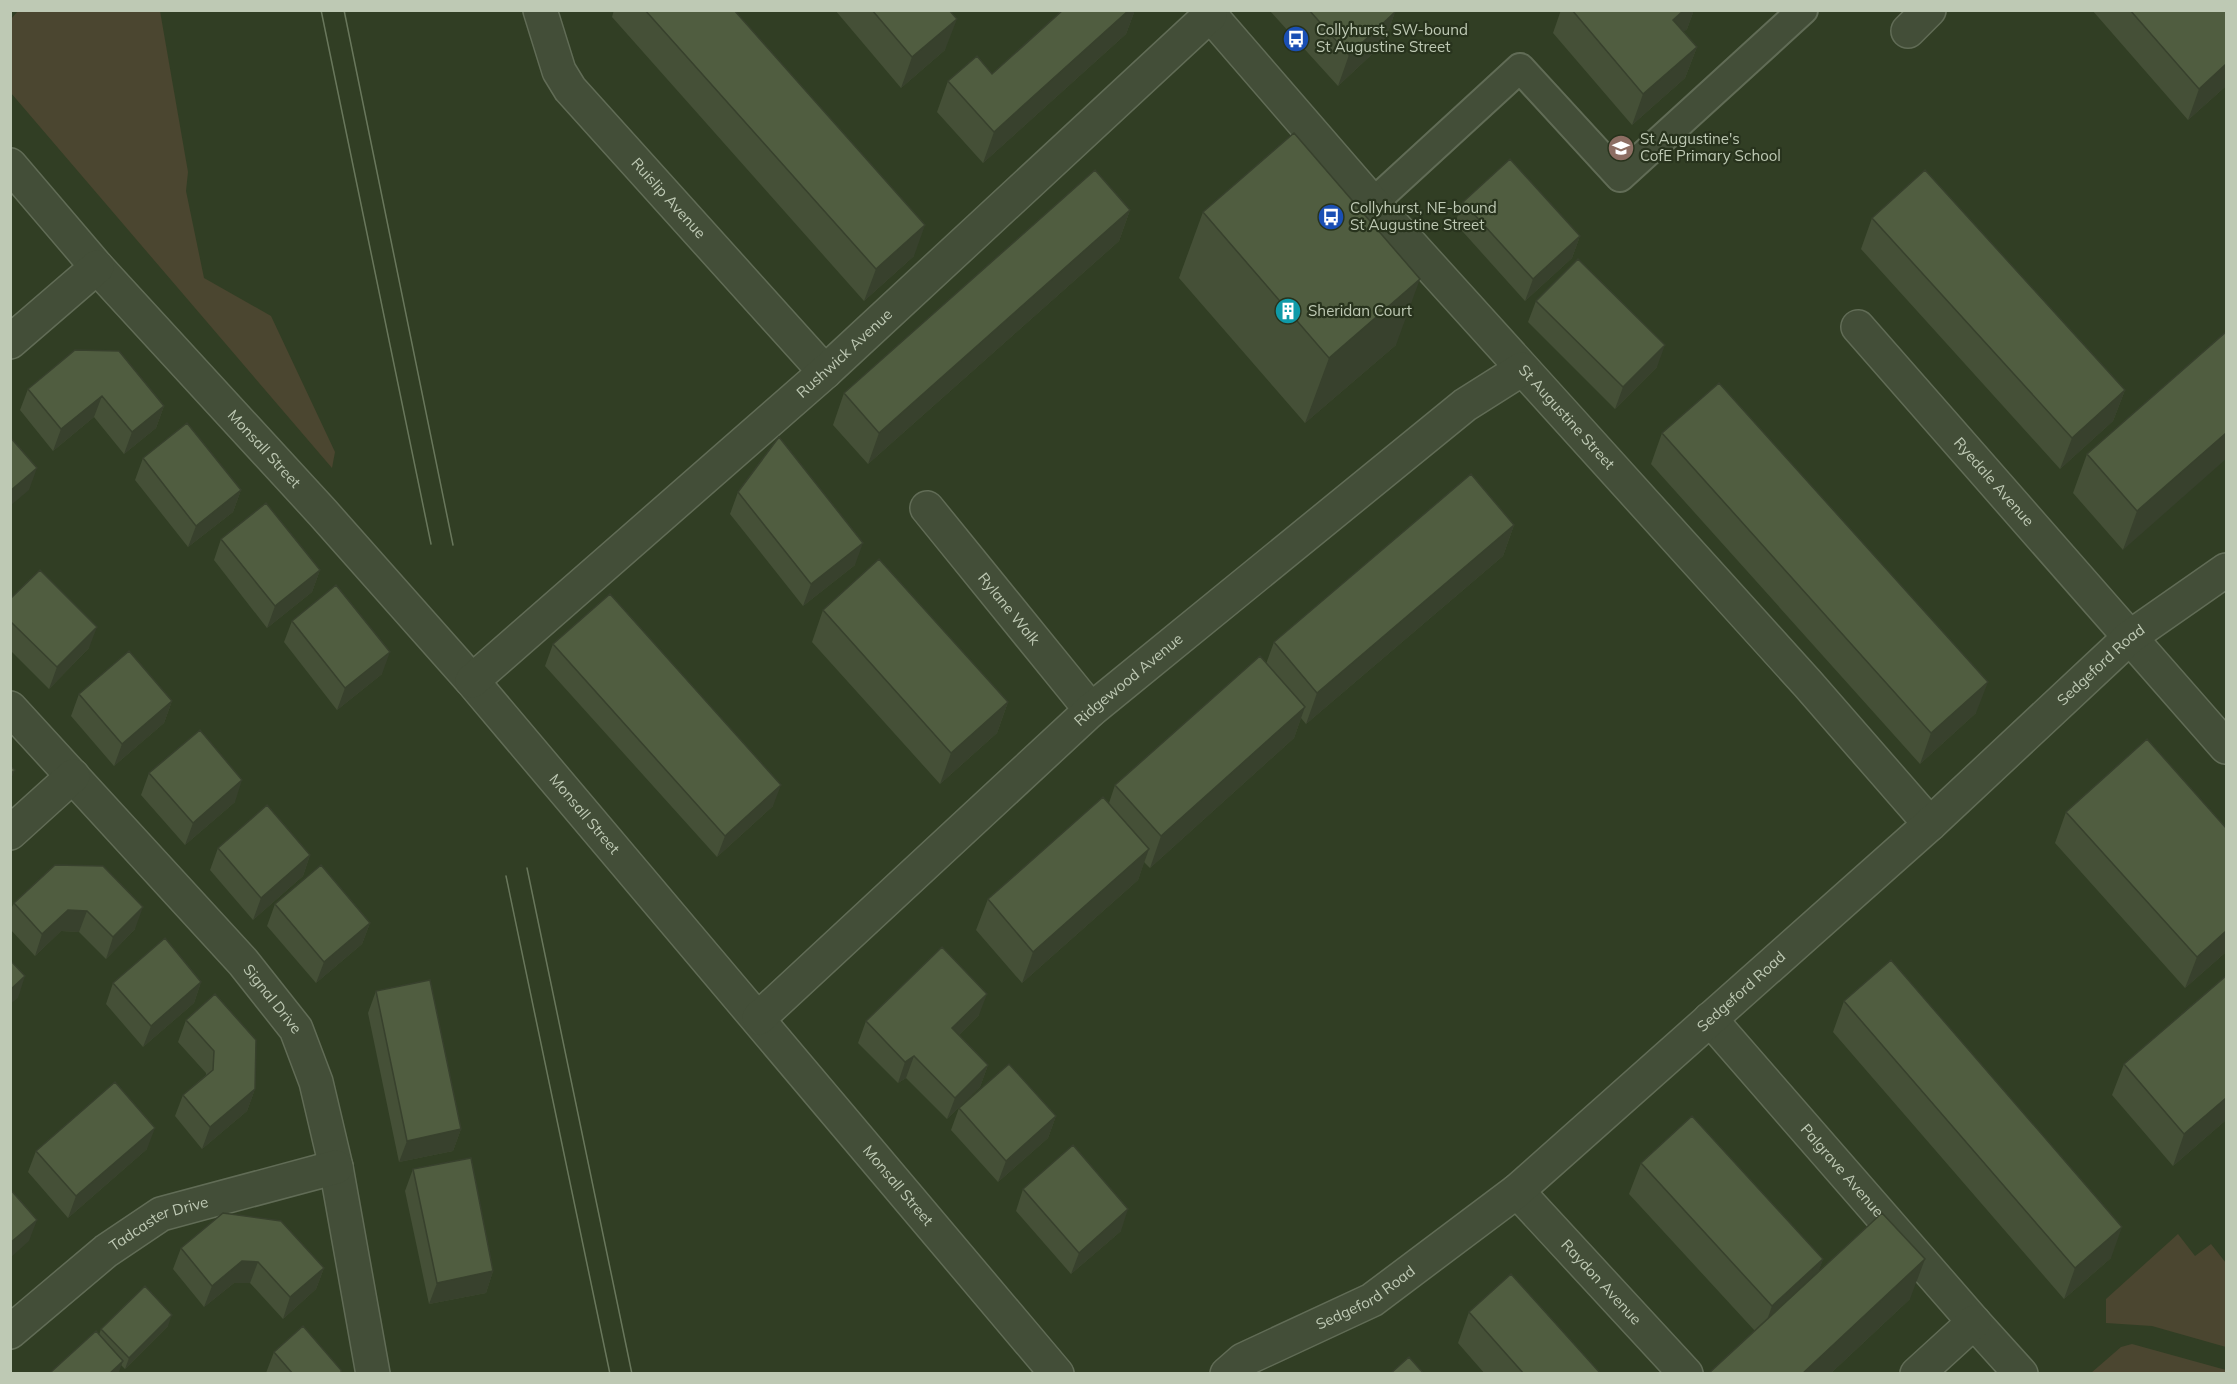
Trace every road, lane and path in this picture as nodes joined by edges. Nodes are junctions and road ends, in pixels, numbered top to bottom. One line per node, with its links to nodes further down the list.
1 (540, 10): 10 (street, Ruislip Avenue)
2 (1803, 10): 5 (lane)
3 (1208, 13): 5 (street, St Augustine Street); 10 (street, Rushwick Avenue)
4 (10, 165): 6 (street, Monsall Street)
5 (1373, 203): 9 (street, St Augustine Street)
6 (98, 267): 8 (street); 14 (street, Monsall Street)
7 (1858, 327): 13 (street, Ryedale Avenue)
8 (10, 342)
9 (1522, 369): 16 (street, Ridgewood Avenue); 19 (street, St Augustine Street)
10 (825, 372): 14 (street, Rushwick Avenue)
11 (927, 507): 16 (street, Rylane Walk)
12 (2226, 570): 13 (street, Sedgeford Road)
13 (2130, 637): 17 (street, Ryedale Avenue); 19 (street, Sedgeford Road)
14 (472, 681): 21 (street, Monsall Street)
15 (10, 708): 18 (street, Signal Drive)
16 (1091, 710): 21 (street, Ridgewood Avenue)
17 (2226, 747)
18 (73, 776): 20 (street); 23 (street, Signal Drive)
19 (1930, 824): 22 (street, Sedgeford Road)
20 (10, 833)
21 (759, 1018): 28 (street, Monsall Street)
22 (1710, 1019): 24 (street, Sedgeford Road); 25 (street, Palgrave Avenue)
23 (336, 1167): 26 (street, Tadcaster Drive); 27 (street, Signal Drive)
24 (1517, 1191): 29 (street, Sedgeford Road); 30 (street, Raydon Avenue)
25 (1974, 1322): 31 (street); 32 (street, Palgrave Avenue)
26 (10, 1332)
27 (372, 1374)
28 (1057, 1374)
29 (1227, 1374)
30 (1686, 1374)
31 (1917, 1374)
32 (2021, 1374)

